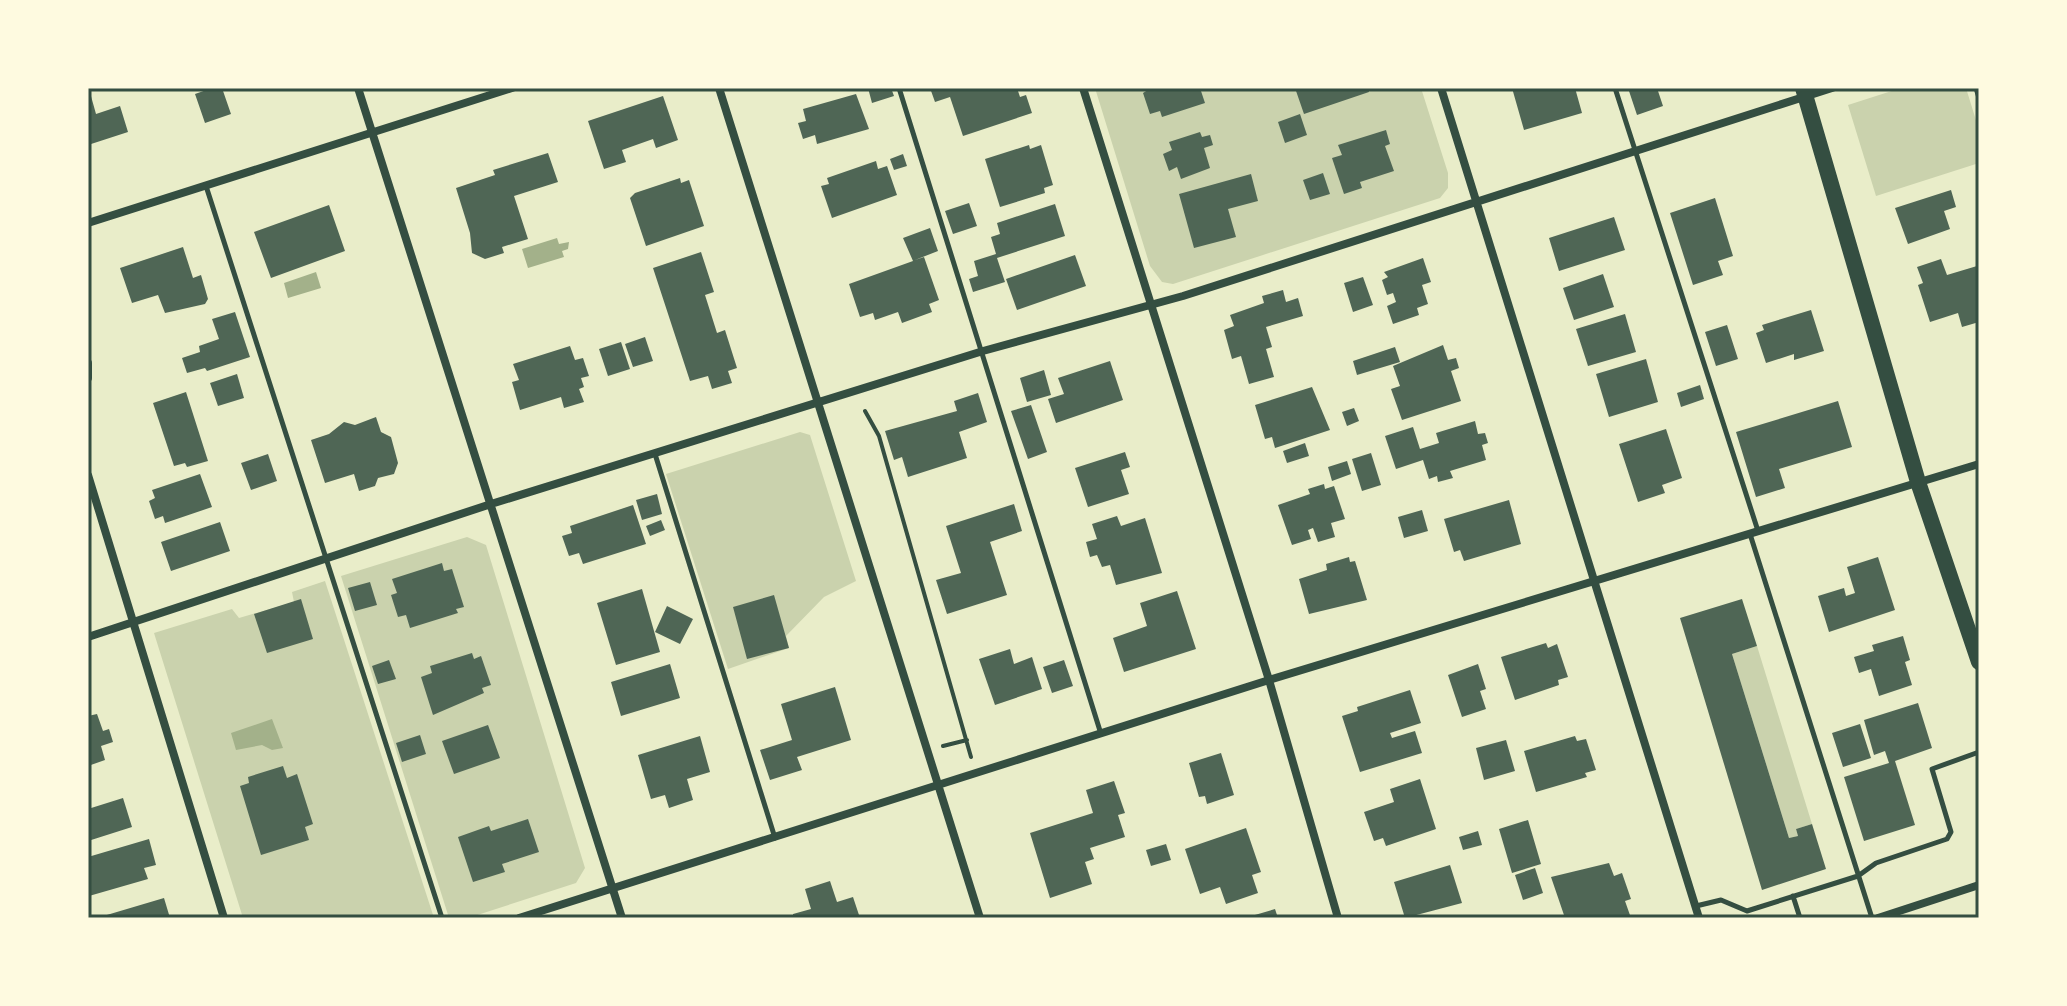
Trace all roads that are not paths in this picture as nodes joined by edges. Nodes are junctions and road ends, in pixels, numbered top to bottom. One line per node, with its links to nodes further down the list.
1 (358, 88): 12 (street)
2 (512, 88): 12 (street)
3 (719, 88): 21 (street)
4 (899, 88): 18 (lane)
5 (1083, 88): 17 (street)
6 (1441, 88): 15 (street)
7 (1615, 88): 13 (lane)
8 (1832, 88): 10 (street)
9 (1976, 88): 11 (lane)
10 (1804, 92): 13 (street); 25 (main road)
11 (1979, 98)
12 (372, 133): 14 (street); 26 (street)
13 (1635, 152): 15 (street); 27 (lane)
14 (206, 186): 16 (street); 28 (lane)
15 (1478, 203): 17 (street); 29 (street)
16 (88, 223)
17 (1150, 305): 18 (street); 33 (street)
18 (983, 351): 21 (street); 34 (lane)
19 (88, 363): 20 (street)
20 (88, 378)
21 (816, 405): 22 (street); 36 (street)
22 (655, 454): 26 (street); 37 (lane)
23 (1979, 464): 25 (street)
24 (88, 475): 30 (street)
25 (1918, 482): 27 (street); 32 (main road)
26 (491, 504): 28 (street); 40 (street)
27 (1754, 532): 29 (street); 38 (lane)
28 (324, 560): 30 (street); 44 (lane)
29 (1596, 580): 33 (street); 42 (street)
30 (133, 623): 31 (street); 43 (street)
31 (88, 637)
32 (1979, 662)
33 (1269, 680): 34 (street); 48 (street)
34 (1101, 734): 36 (street)
35 (1979, 752): 38 (lane)
36 (940, 787): 37 (street); 47 (street)
37 (775, 838): 40 (street)
38 (1858, 876): 41 (lane); 51 (lane)
39 (1979, 885): 52 (street)
40 (613, 889): 45 (street); 46 (street)
41 (1793, 896): 42 (lane); 50 (lane)
42 (1695, 906): 49 (street)
43 (224, 918)
44 (442, 918)
45 (519, 918)
46 (622, 918)
47 (980, 918)
48 (1338, 918)
49 (1699, 918)
50 (1800, 918)
51 (1872, 918)
52 (1878, 918)

